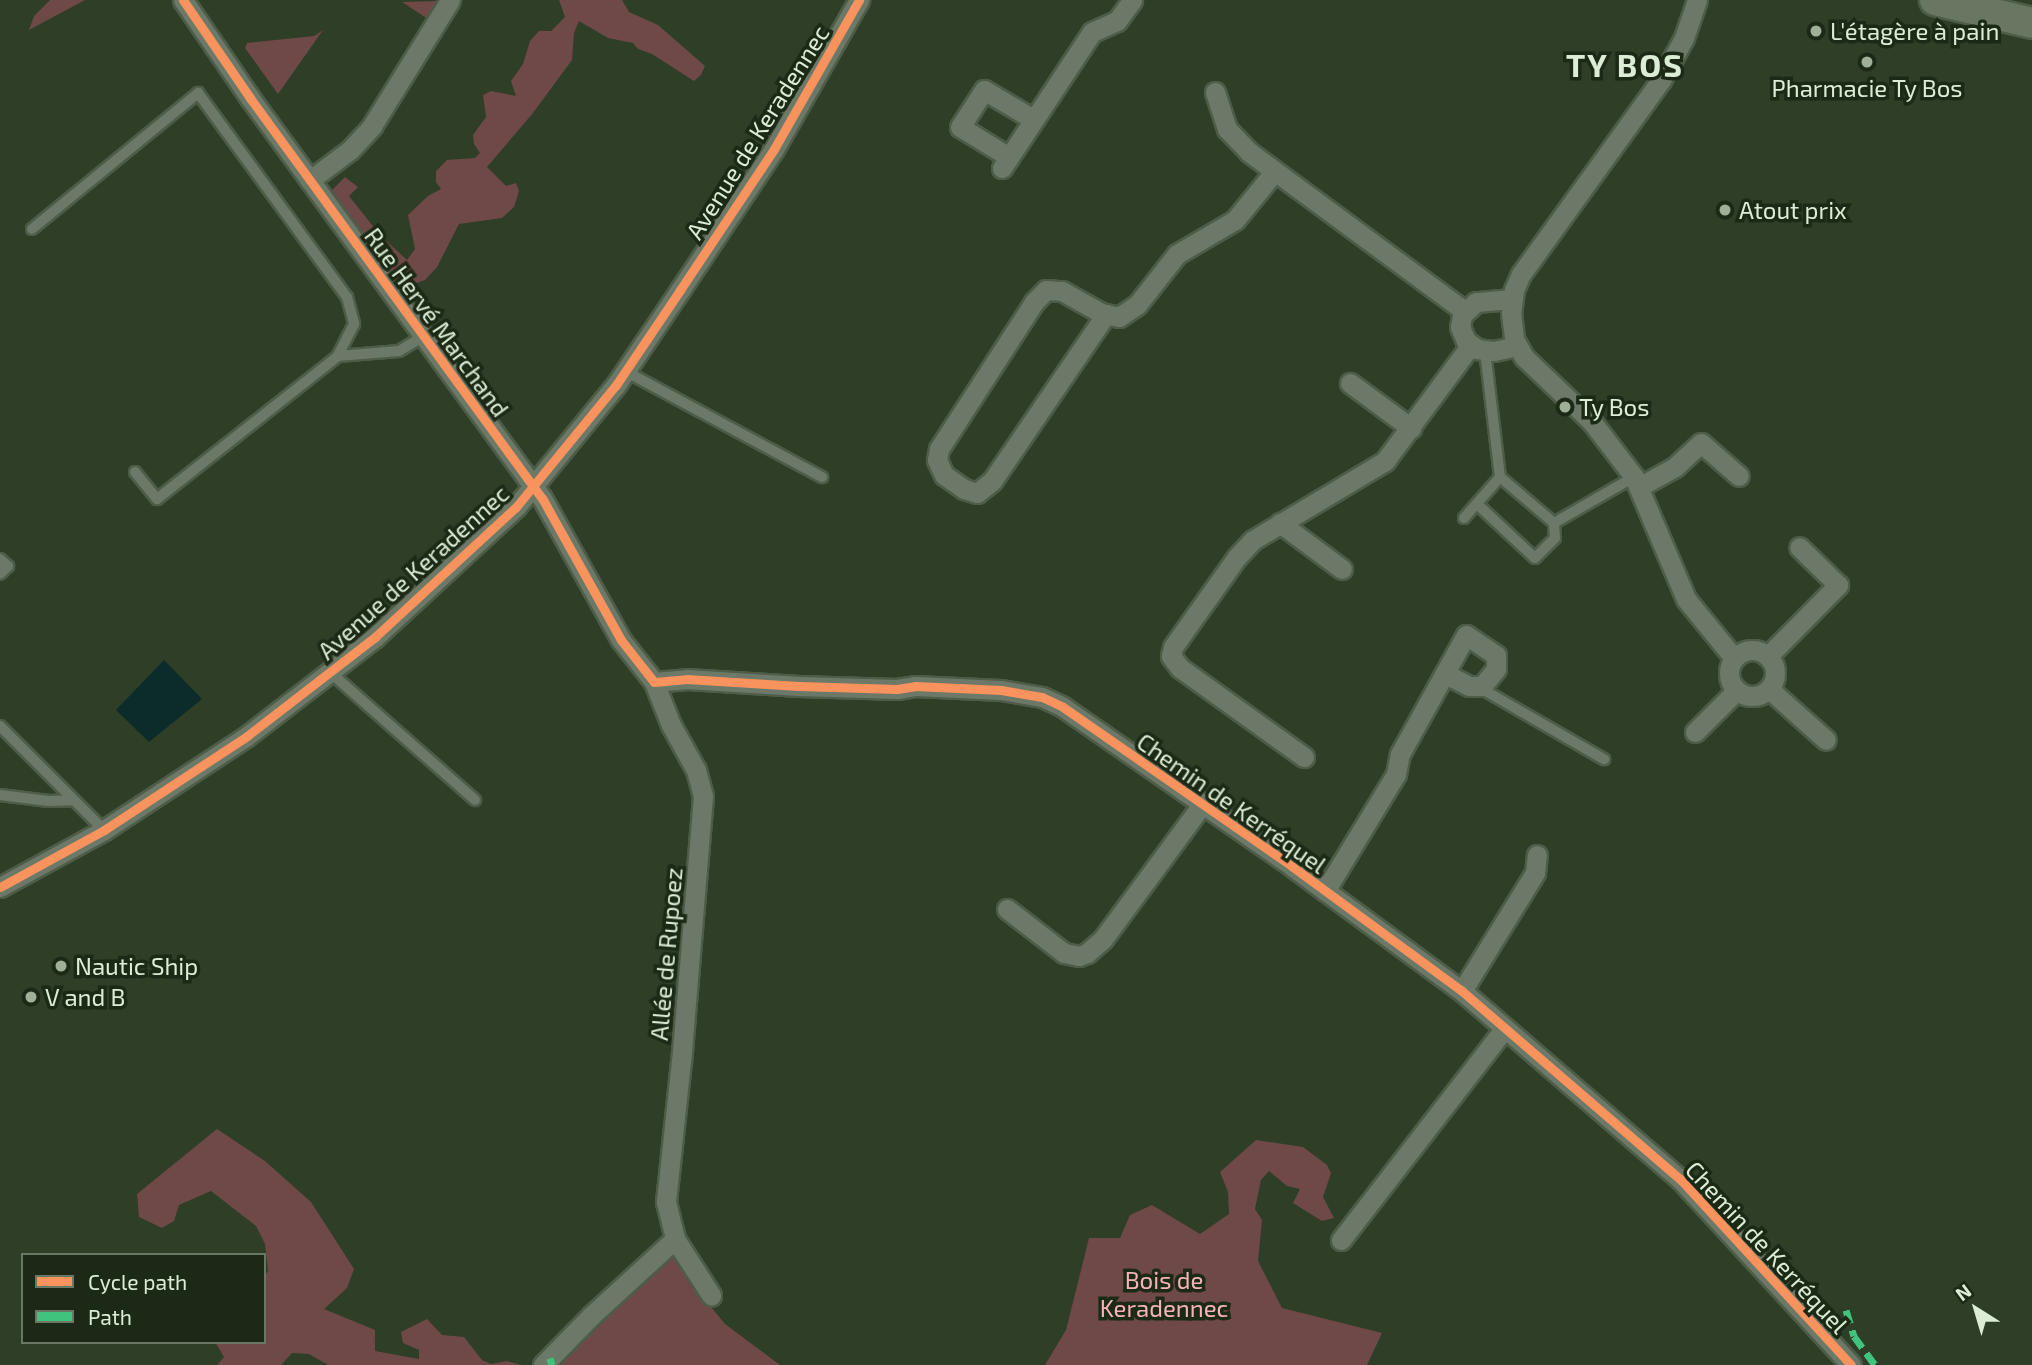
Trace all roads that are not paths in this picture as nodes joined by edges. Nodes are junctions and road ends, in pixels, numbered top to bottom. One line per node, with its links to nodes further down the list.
1 (183, 0): 12 (street, Rue Hervé Marchand)
2 (450, 0): 12 (street)
3 (859, 0): 21 (street, Avenue de Keradennec)
4 (1132, 0): 10 (street)
5 (1697, 0): 14 (street)
6 (1935, 0): 8 (main road)
7 (1969, 0): 8 (main road)
8 (2023, 21)
9 (1215, 92): 11 (street)
10 (1033, 119): 10 (street)
11 (1274, 172): 15 (street); 16 (street)
12 (310, 180): 17 (street, Rue Hervé Marchand)
13 (32, 229): 20 (lane)
14 (1512, 299): 15 (street); 18 (street)
15 (1465, 311): 19 (street)
16 (1106, 314): 16 (street)
17 (422, 337): 20 (lane); 29 (street, Rue Hervé Marchand)
18 (1517, 346): 19 (street); 28 (street)
19 (1478, 348): 23 (street); 27 (lane)
20 (338, 356): 24 (lane)
21 (625, 371): 26 (lane); 29 (street, Avenue de Keradennec)
22 (1350, 383): 23 (street)
23 (1411, 428): 32 (street)
24 (135, 472)
25 (1739, 476): 28 (street)
26 (822, 477)
27 (1500, 477): 30 (lane); 33 (lane)
28 (1637, 482): 33 (lane); 39 (street)
29 (533, 487): 40 (street, Avenue de Keradennec); 42 (street)
30 (1477, 504): 31 (lane); 33 (lane)
31 (1464, 517)
32 (1280, 523): 36 (street); 49 (street)
33 (1554, 523)
34 (1799, 547): 38 (street)
35 (0, 559): 37 (lane)
36 (1342, 569)
37 (0, 574)
38 (1768, 656): 39 (street); 44 (street)
39 (1734, 658): 45 (street)
40 (331, 673): 53 (lane); 55 (street, Avenue de Keradennec)
41 (1445, 674): 43 (street); 43 (street); 58 (street)
42 (654, 682): 54 (street, Chemin de Kerréquel); 62 (street, Allée de Rupoez)
43 (1482, 686): 50 (lane)
44 (1769, 689): 45 (street); 48 (street)
45 (1736, 691): 47 (street)
46 (0, 726): 52 (lane)
47 (1695, 732)
48 (1826, 740)
49 (1304, 757)
50 (1604, 759)
51 (0, 795): 52 (lane)
52 (73, 800): 55 (lane)
53 (475, 800)
54 (1201, 806): 58 (street, Chemin de Kerréquel); 59 (street)
55 (104, 830): 57 (street, Avenue de Keradennec)
56 (1537, 855): 60 (street)
57 (0, 887)
58 (1325, 891): 60 (street, Chemin de Kerréquel)
59 (1007, 909)
60 (1462, 991): 61 (street, Chemin de Kerréquel)
61 (1504, 1030): 63 (street); 66 (street, Chemin de Kerréquel)
62 (675, 1239): 64 (street, Allée de Rupoez); 65 (street)
63 (1341, 1240)
64 (711, 1295)
65 (543, 1365)
66 (1851, 1365)

